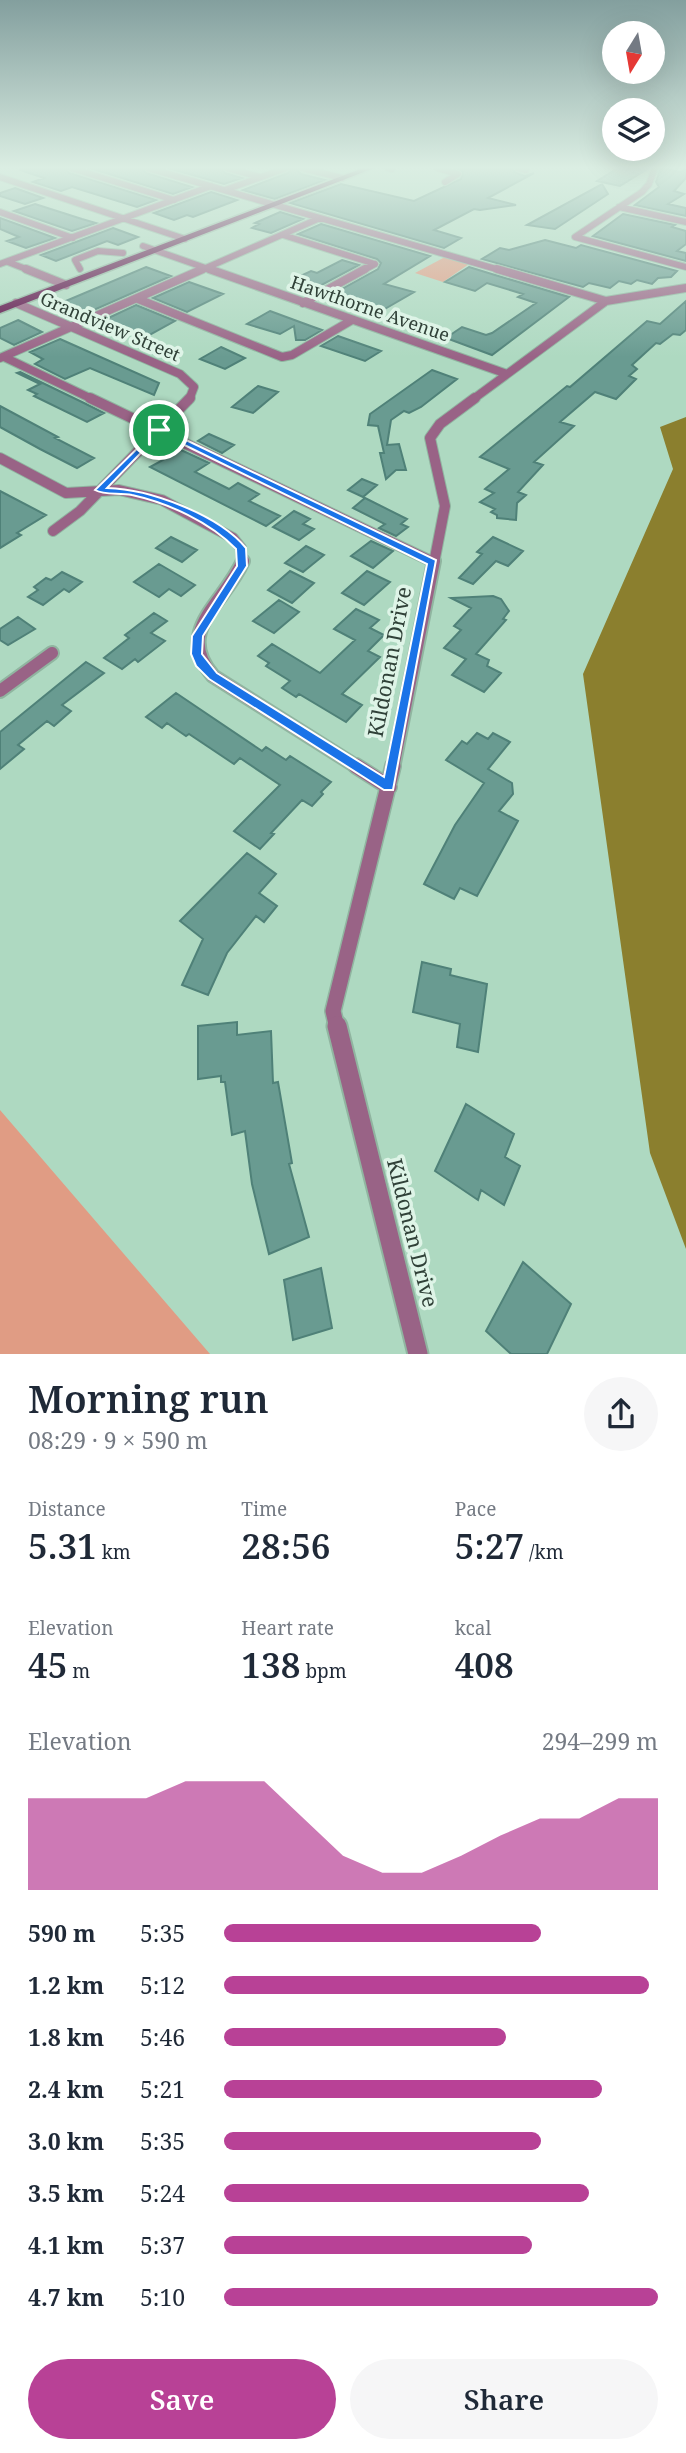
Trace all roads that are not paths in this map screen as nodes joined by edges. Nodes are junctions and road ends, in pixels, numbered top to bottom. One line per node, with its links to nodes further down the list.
1 (54, 231): 11 (street)
2 (90, 231): 11 (street)
3 (161, 231): 9 (street)
4 (182, 231): 9 (main road)
5 (205, 231): 12 (main road)
6 (291, 231): 10 (street)
7 (365, 231): 27 (street)
8 (584, 231): 19 (street)
9 (172, 235): 12 (street); 14 (main road)
10 (283, 235): 21 (street); 29 (street)
11 (73, 238): 15 (street)
12 (185, 239): 16 (main road)
13 (26, 246): 15 (street)
14 (143, 246): 16 (street, Hawthorne Avenue); 17 (main road)
15 (40, 251): 18 (street)
16 (155, 251): 21 (street, Hawthorne Avenue); 23 (main road)
17 (123, 253): 20 (main road); 20 (street)
18 (3, 262): 22 (street)
19 (686, 267)
20 (80, 269): 22 (main road)
21 (206, 269): 26 (street); 29 (street, Hawthorne Avenue)
22 (53, 279): 23 (street); 25 (main road)
23 (66, 285): 28 (main road)
24 (686, 288): 27 (street, Kildonan Drive)
25 (0, 299)
26 (138, 299): 31 (street); 32 (street)
27 (606, 301): 34 (street, Kildonan Drive)
28 (16, 303): 30 (main road); 32 (street, Grandview Street)
29 (303, 303): 31 (street, Hawthorne Avenue)
30 (0, 310)
31 (352, 320): 34 (street, Hawthorne Avenue)
32 (72, 327): 33 (street); 35 (street, Grandview Street)
33 (2, 358): 35 (street)
34 (507, 374): 39 (street, Kildonan Drive)
35 (159, 430): 37 (street, Grandview Street); 39 (street)
36 (0, 457): 37 (street)
37 (99, 490): 38 (street, Grandview Street); 42 (street)
38 (53, 531)
39 (433, 562): 42 (street, Kildonan Drive)
40 (52, 653): 41 (street)
41 (0, 691)
42 (389, 787): 43 (street, Kildonan Drive)
43 (418, 1354)

